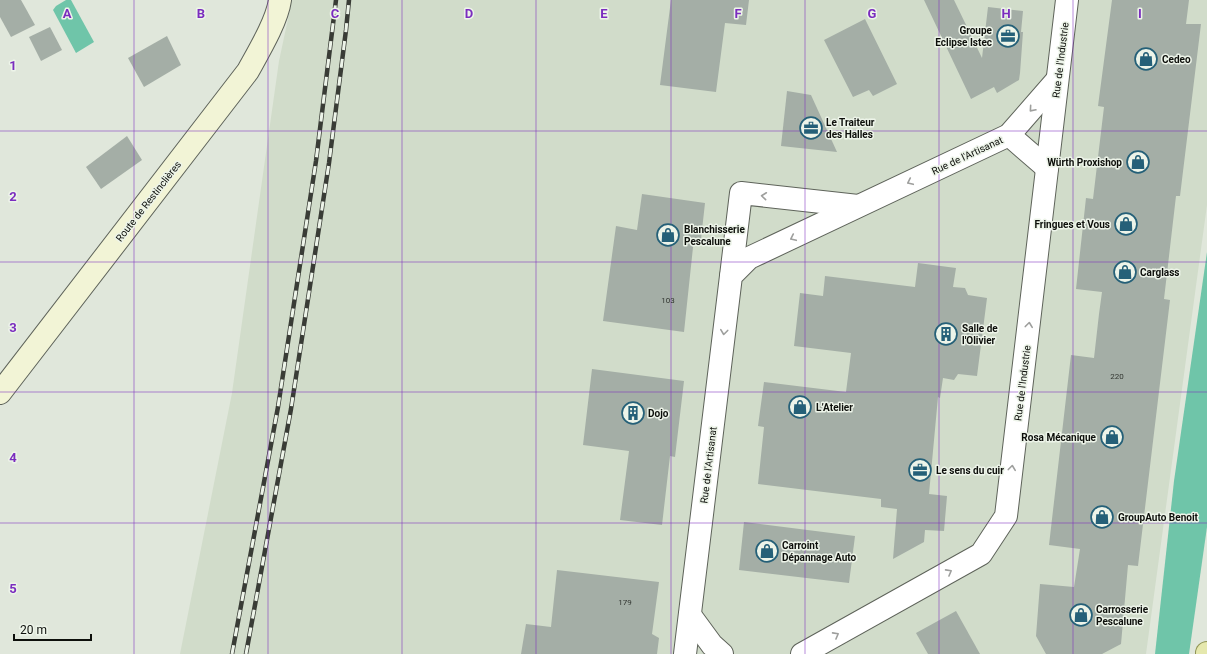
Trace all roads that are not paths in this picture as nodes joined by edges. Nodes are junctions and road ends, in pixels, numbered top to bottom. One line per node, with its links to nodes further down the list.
1 (280, 0): 8 (street, Route de Restinclières)
2 (1067, 0): 3 (street, Rue de l'Industrie)
3 (1057, 80): 4 (street, Rue de l'Artisanat, one-way to 4); 5 (street, Rue de l'Industrie)
4 (1009, 135): 5 (street); 6 (street, Rue de l'Artisanat, one-way to 6)
5 (1047, 168): 12 (street, Rue de l'Industrie, one-way to 5)
6 (858, 206): 7 (street, Rue de l'Artisanat, one-way to 7); 7 (street, Rue de l'Artisanat, one-way to 7)
7 (731, 276): 9 (street, Rue de l'Artisanat, one-way to 9)
8 (0, 393)
9 (690, 615): 10 (street, Rue de l'Artisanat); 11 (street)
10 (685, 654)
11 (722, 654)
12 (802, 654)

